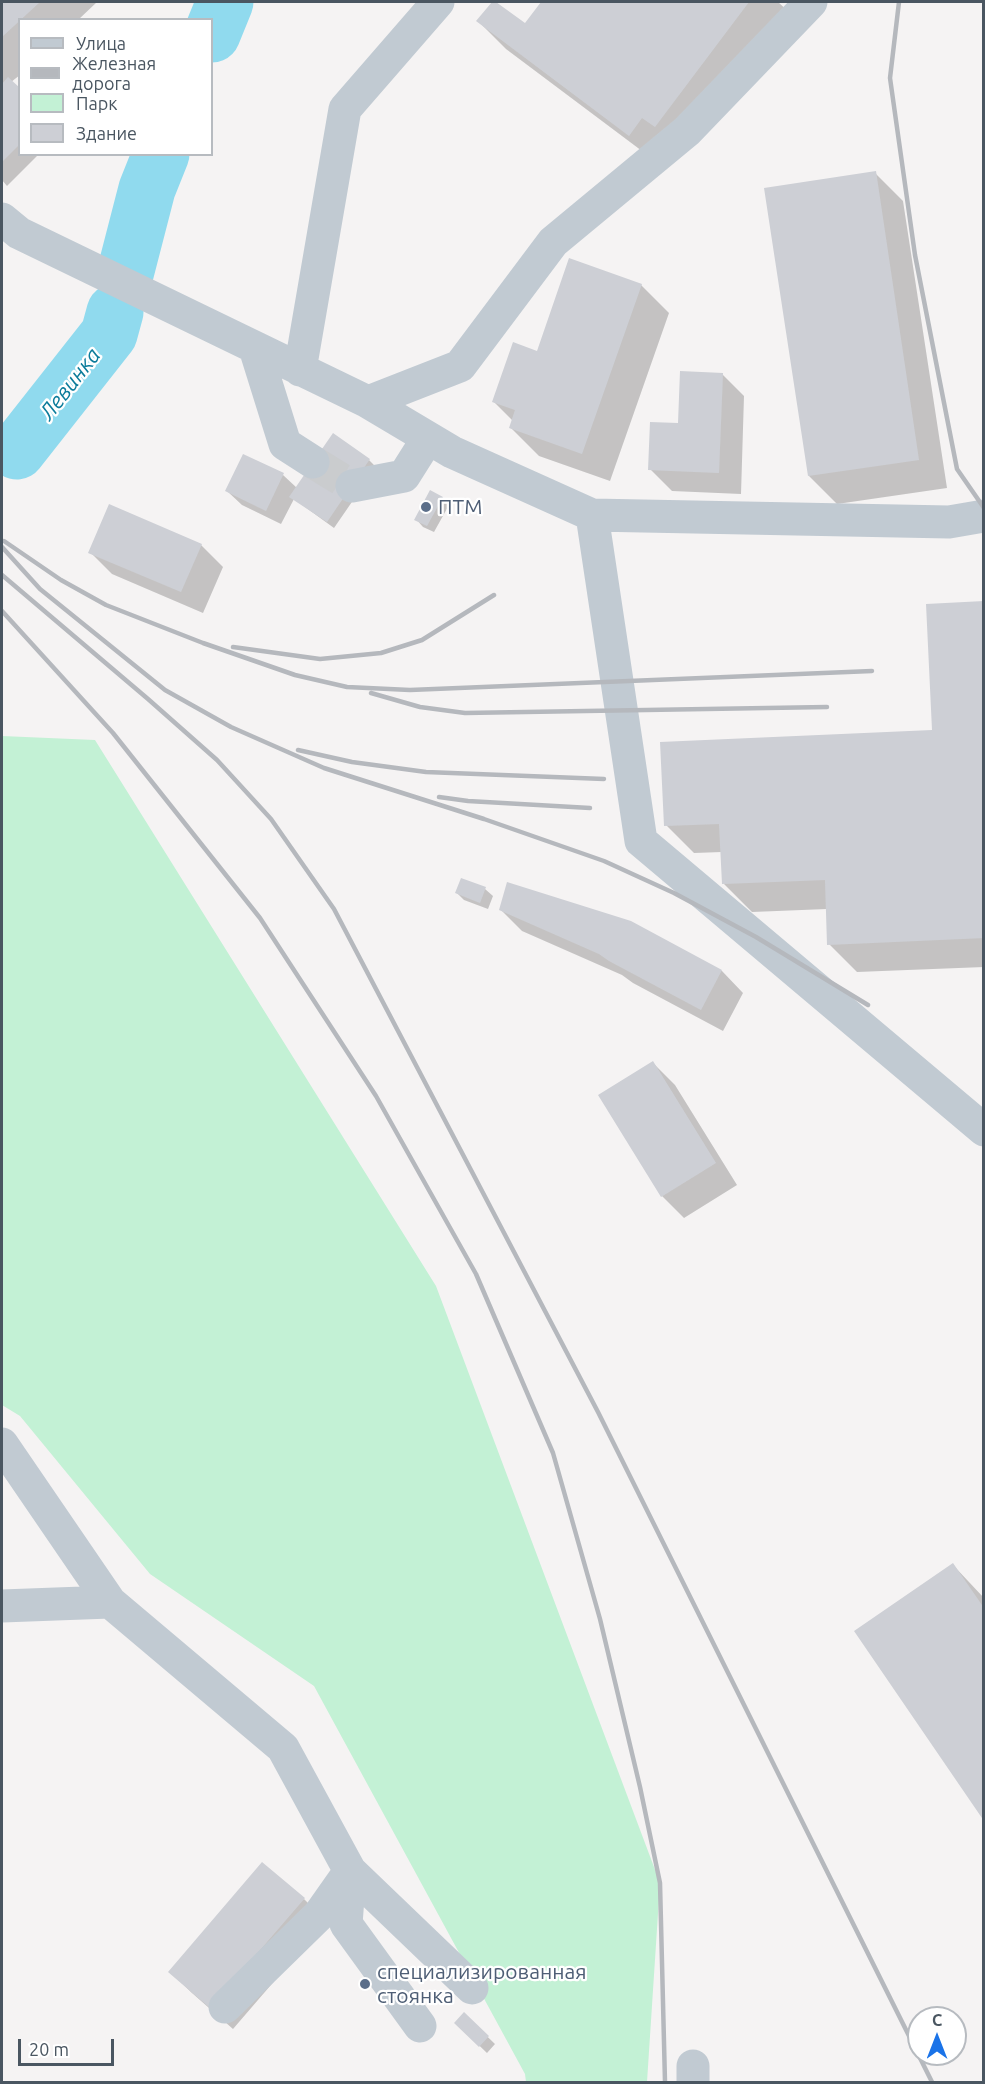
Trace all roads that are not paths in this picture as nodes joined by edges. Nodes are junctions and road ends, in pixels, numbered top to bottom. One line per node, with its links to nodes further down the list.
1 (438, 2): 5 (lane)
2 (811, 2): 6 (lane)
3 (2, 219): 4 (lane)
4 (255, 348): 5 (lane); 8 (lane)
5 (300, 370): 6 (lane)
6 (368, 402): 7 (lane)
7 (428, 438): 9 (lane); 10 (lane)
8 (313, 462)
9 (352, 486)
10 (592, 515): 11 (lane); 12 (lane)
11 (984, 516)
12 (984, 1130)
13 (2, 1444): 14 (lane)
14 (110, 1602): 15 (lane); 16 (lane)
15 (2, 1606)
16 (350, 1871): 17 (lane); 18 (lane); 19 (lane)
17 (472, 1988)
18 (225, 2007)
19 (420, 2026)

